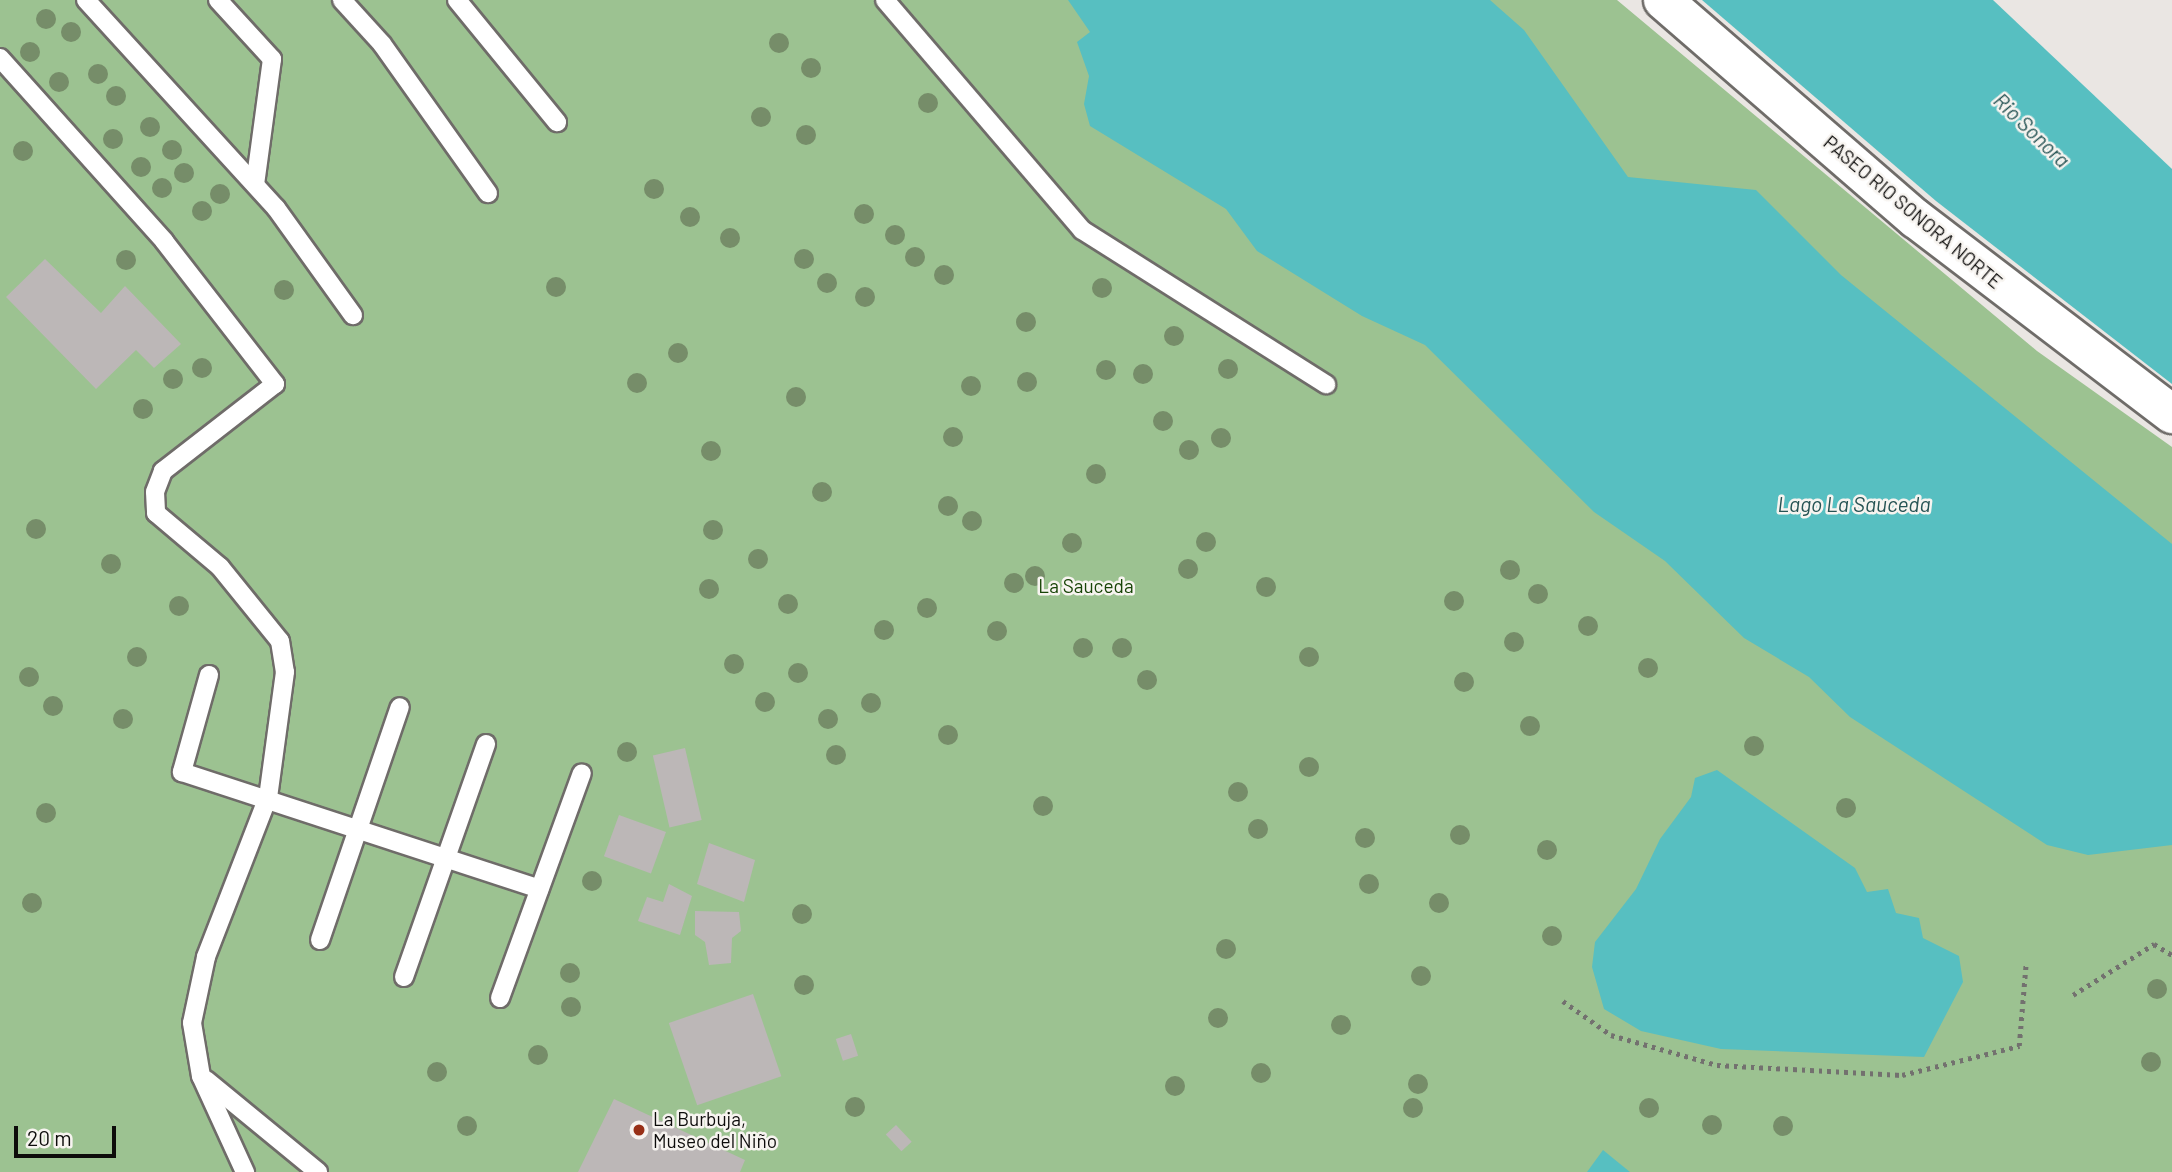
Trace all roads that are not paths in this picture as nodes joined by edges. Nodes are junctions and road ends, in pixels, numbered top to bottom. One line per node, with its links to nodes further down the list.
1 (86, 0): 9 (lane)
2 (218, 0): 9 (lane)
3 (342, 0): 10 (lane)
4 (457, 0): 8 (lane)
5 (885, 0): 12 (lane)
6 (1663, 0): 13 (main road, PASEO RIO SONORA NORTE)
7 (0, 58): 18 (lane)
8 (557, 122)
9 (254, 184): 11 (lane)
10 (488, 193)
11 (354, 315)
12 (1326, 384)
13 (2172, 414)
14 (209, 675): 18 (lane)
15 (400, 708): 19 (lane)
16 (486, 744): 20 (lane)
17 (582, 773): 21 (lane)
18 (268, 797): 19 (lane); 25 (lane)
19 (356, 827): 20 (lane); 22 (lane)
20 (443, 857): 21 (lane); 23 (lane)
21 (539, 889): 24 (lane)
22 (320, 940)
23 (404, 977)
24 (500, 998)
25 (201, 1076): 26 (lane); 27 (lane)
26 (245, 1172)
27 (318, 1172)

